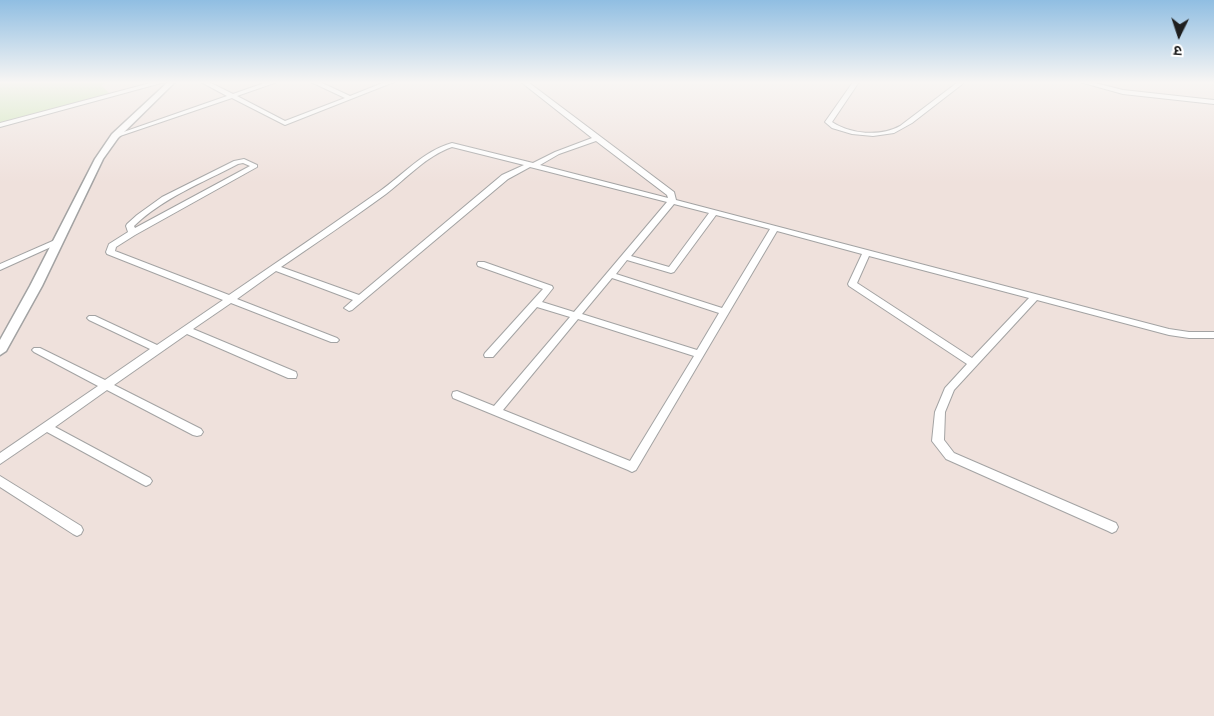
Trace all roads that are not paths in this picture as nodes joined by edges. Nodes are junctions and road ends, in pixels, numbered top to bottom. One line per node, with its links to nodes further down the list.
1 (36, 115): 9 (street)
2 (137, 115): 10 (street)
3 (175, 115): 10 (street)
4 (270, 115): 5 (street)
5 (305, 115)
6 (566, 115): 11 (street)
7 (833, 115): 8 (street)
8 (918, 115)
9 (0, 125)
10 (115, 136): 17 (street)
11 (596, 139): 12 (street); 13 (street)
12 (532, 165): 13 (street); 22 (street); 26 (street)
13 (672, 201): 14 (street); 19 (street)
14 (714, 212): 15 (street); 19 (street)
15 (775, 228): 18 (street); 29 (street)
16 (132, 233): 16 (street); 25 (street)
17 (58, 242): 21 (street); 37 (street)
18 (867, 252): 24 (street); 40 (street)
19 (624, 257): 23 (street)
20 (481, 264): 27 (street)
21 (0, 268)
22 (275, 268): 25 (street); 26 (street)
23 (610, 275): 29 (street); 30 (street)
24 (1036, 296): 33 (street); 40 (street)
25 (230, 299): 32 (street); 34 (street)
26 (360, 299): 28 (street)
27 (536, 303): 30 (street); 39 (street)
28 (349, 308)
29 (725, 312): 38 (street)
30 (576, 316): 38 (street); 44 (street)
31 (92, 318): 35 (street)
32 (186, 330): 35 (street); 41 (street)
33 (1214, 335)
34 (334, 340)
35 (158, 349): 42 (street)
36 (37, 350): 42 (street)
37 (0, 352)
38 (700, 354): 44 (street)
39 (489, 355)
40 (973, 363): 50 (street)
41 (292, 375)
42 (106, 385): 45 (street); 46 (street)
43 (457, 395): 44 (street)
44 (496, 411)
45 (46, 427): 47 (street); 49 (street)
46 (197, 432)
47 (0, 459)
48 (0, 481): 51 (street)
49 (146, 481)
50 (1112, 527)
51 (77, 530)

